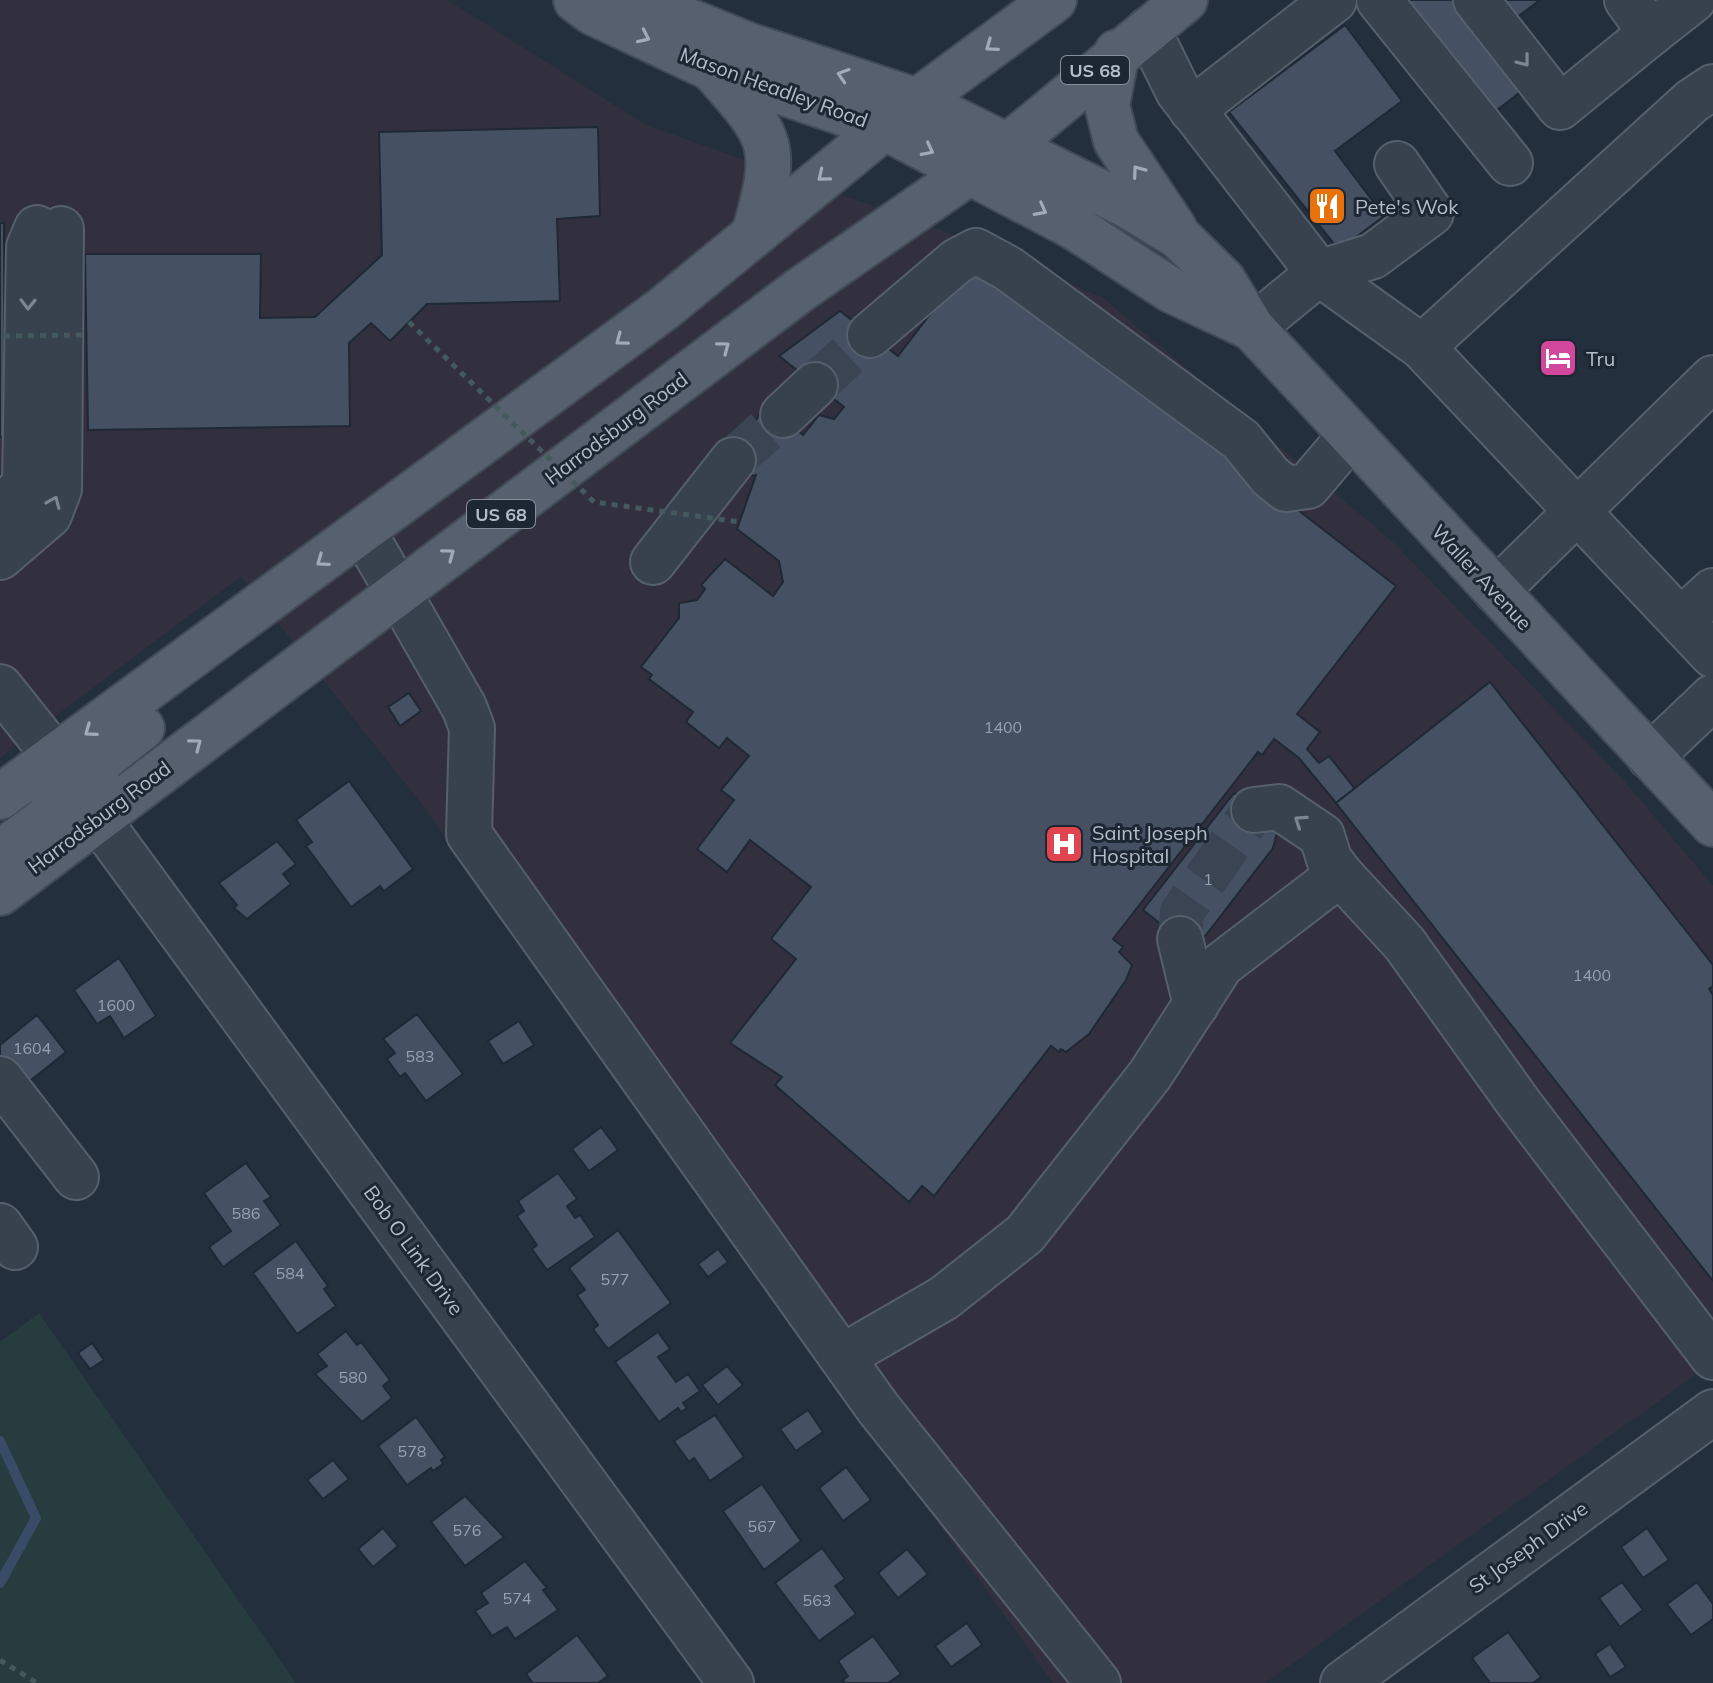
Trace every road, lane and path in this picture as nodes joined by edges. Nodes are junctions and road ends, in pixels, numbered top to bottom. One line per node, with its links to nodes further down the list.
1 (576, 0): 11 (main road, Mason Headley Road, one-way to 11)
2 (637, 0): 14 (main road, Mason Headley Road, one-way to 2)
3 (1054, 0): 14 (main road, one-way to 14)
4 (1185, 0): 10 (main road, US 68)
5 (1334, 0): 13 (street)
6 (1379, 0): 16 (street)
7 (1476, 0): 9 (street, one-way to 9)
8 (1693, 0): 9 (street)
9 (1639, 16)
10 (1132, 41): 13 (street); 15 (main road, US 68); 20 (main road, one-way to 10)
11 (711, 68): 14 (main road, Mason Headley Road); 19 (main road)
12 (1713, 87): 27 (street)
13 (1192, 110): 21 (street)
14 (900, 114): 15 (main road, Mason Headley Road); 18 (main road, Mason Headley Road, one-way to 18); 19 (main road, one-way to 19)
15 (1009, 145): 18 (main road, Harrodsburg Road / US 68); 20 (main road, Waller Avenue)
16 (1510, 163)
17 (1397, 164): 21 (street)
18 (972, 173): 23 (main road, Waller Avenue, one-way to 23); 40 (main road, Harrodsburg Road / US 68, one-way to 18)
19 (754, 234): 37 (main road, one-way to 37)
20 (1179, 237): 23 (main road, Waller Avenue)
21 (1319, 273): 23 (street); 27 (street)
22 (409, 322): 36 (path, bridge)
23 (1252, 328): 32 (main road, Waller Avenue)
24 (85, 335): 26 (path, bridge)
25 (870, 335): 32 (street)
26 (4, 336)
27 (1422, 347): 35 (street)
28 (1713, 378): 35 (street)
29 (815, 385): 31 (street)
30 (1713, 414): 35 (street)
31 (783, 415)
32 (1351, 435): 41 (main road, Waller Avenue)
33 (733, 460): 39 (street)
34 (0, 514): 38 (street, one-way to 34)
35 (1585, 518): 41 (street); 43 (street)
36 (740, 522)
37 (363, 531): 40 (street); 44 (main road, one-way to 44)
38 (0, 557)
39 (653, 562)
40 (399, 591): 52 (main road, Harrodsburg Road / US 68, one-way to 40); 61 (street)
41 (1496, 591): 49 (main road, Waller Avenue)
42 (1713, 591): 43 (street)
43 (1681, 620): 45 (street)
44 (193, 655): 48 (main road, one-way to 48); 52 (main road)
45 (1713, 655)
46 (0, 687): 48 (street)
47 (1713, 697): 49 (street)
48 (55, 756): 50 (main road); 54 (main road)
49 (1650, 757): 53 (main road, Waller Avenue)
50 (0, 797)
51 (1254, 810): 55 (street, one-way to 51)
52 (97, 818): 56 (main road, Harrodsburg Road / US 68); 67 (street, Bob O Link Drive)
53 (1713, 824)
54 (0, 853)
55 (1334, 866): 58 (street); 62 (street)
56 (0, 893)
57 (1180, 939): 58 (street)
58 (1196, 1005): 61 (street)
59 (0, 1079): 60 (street)
60 (76, 1177)
61 (842, 1357): 68 (street)
62 (1713, 1357)
63 (1713, 1412): 65 (street, St Joseph Drive)
64 (0, 1660): 66 (path)
65 (1359, 1678)
66 (37, 1683)
67 (731, 1683)
68 (1098, 1683)

